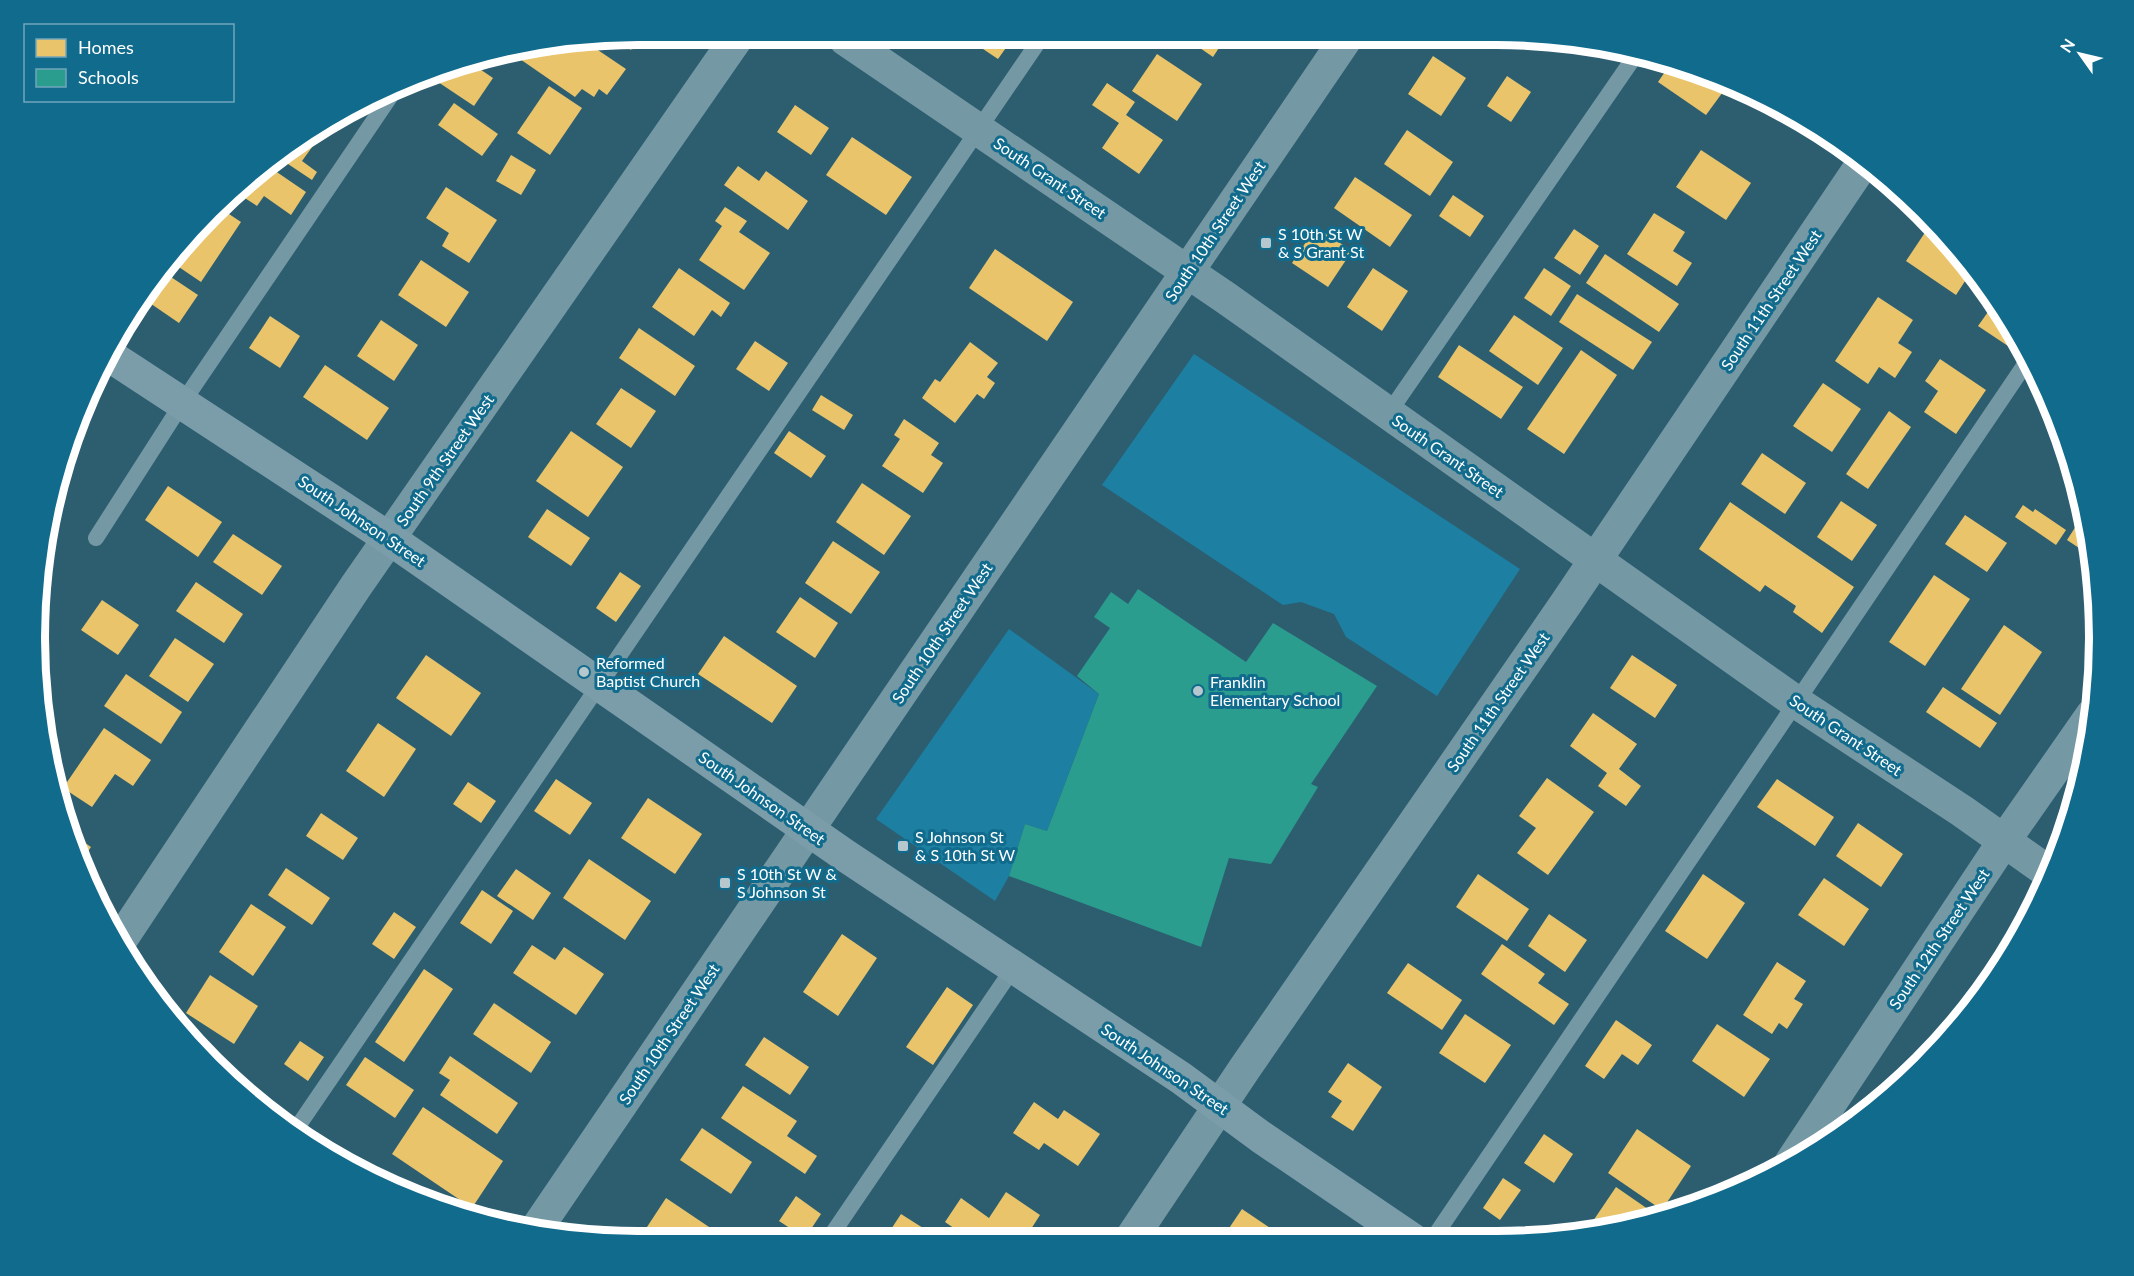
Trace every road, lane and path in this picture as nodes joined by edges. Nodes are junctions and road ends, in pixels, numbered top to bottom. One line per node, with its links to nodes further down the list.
1 (732, 45): 15 (street, South 9th Street West)
2 (854, 45): 7 (street, South Grant Street)
3 (1036, 45): 7 (lane)
4 (1342, 45): 9 (street, South 10th Street West)
5 (1632, 61): 13 (lane)
6 (388, 100): 12 (lane)
7 (979, 129): 9 (street, South Grant Street); 17 (lane)
8 (1859, 169): 16 (street, South 11th Street West)
9 (1187, 272): 13 (street, South Grant Street); 20 (street, South 10th Street West)
10 (115, 359): 12 (street, South Johnson Street)
11 (2023, 367): 18 (lane)
12 (183, 402): 14 (lane); 15 (street, South Johnson Street)
13 (1388, 414): 16 (street, South Grant Street)
14 (96, 538)
15 (390, 539): 17 (street, South Johnson Street); 23 (street, South 9th Street West)
16 (1595, 561): 18 (street, South Grant Street); 25 (street, South 11th Street West)
17 (599, 683): 20 (street, South Johnson Street); 26 (lane)
18 (1796, 702): 21 (street, South Grant Street); 32 (lane)
19 (2082, 730): 21 (street, South 12th Street West)
20 (809, 831): 24 (street, South Johnson Street); 28 (street, South 10th Street West)
21 (2004, 841): 22 (street, South Grant Street); 27 (street, South 12th Street West)
22 (2043, 868)
23 (124, 935)
24 (1014, 967): 25 (street, South Johnson Street); 29 (lane)
25 (1221, 1105): 30 (street, South 11th Street West); 31 (street, South Johnson Street)
26 (299, 1124)
27 (1802, 1145)
28 (541, 1223)
29 (834, 1231)
30 (1136, 1231)
31 (1400, 1231)
32 (1438, 1231)

